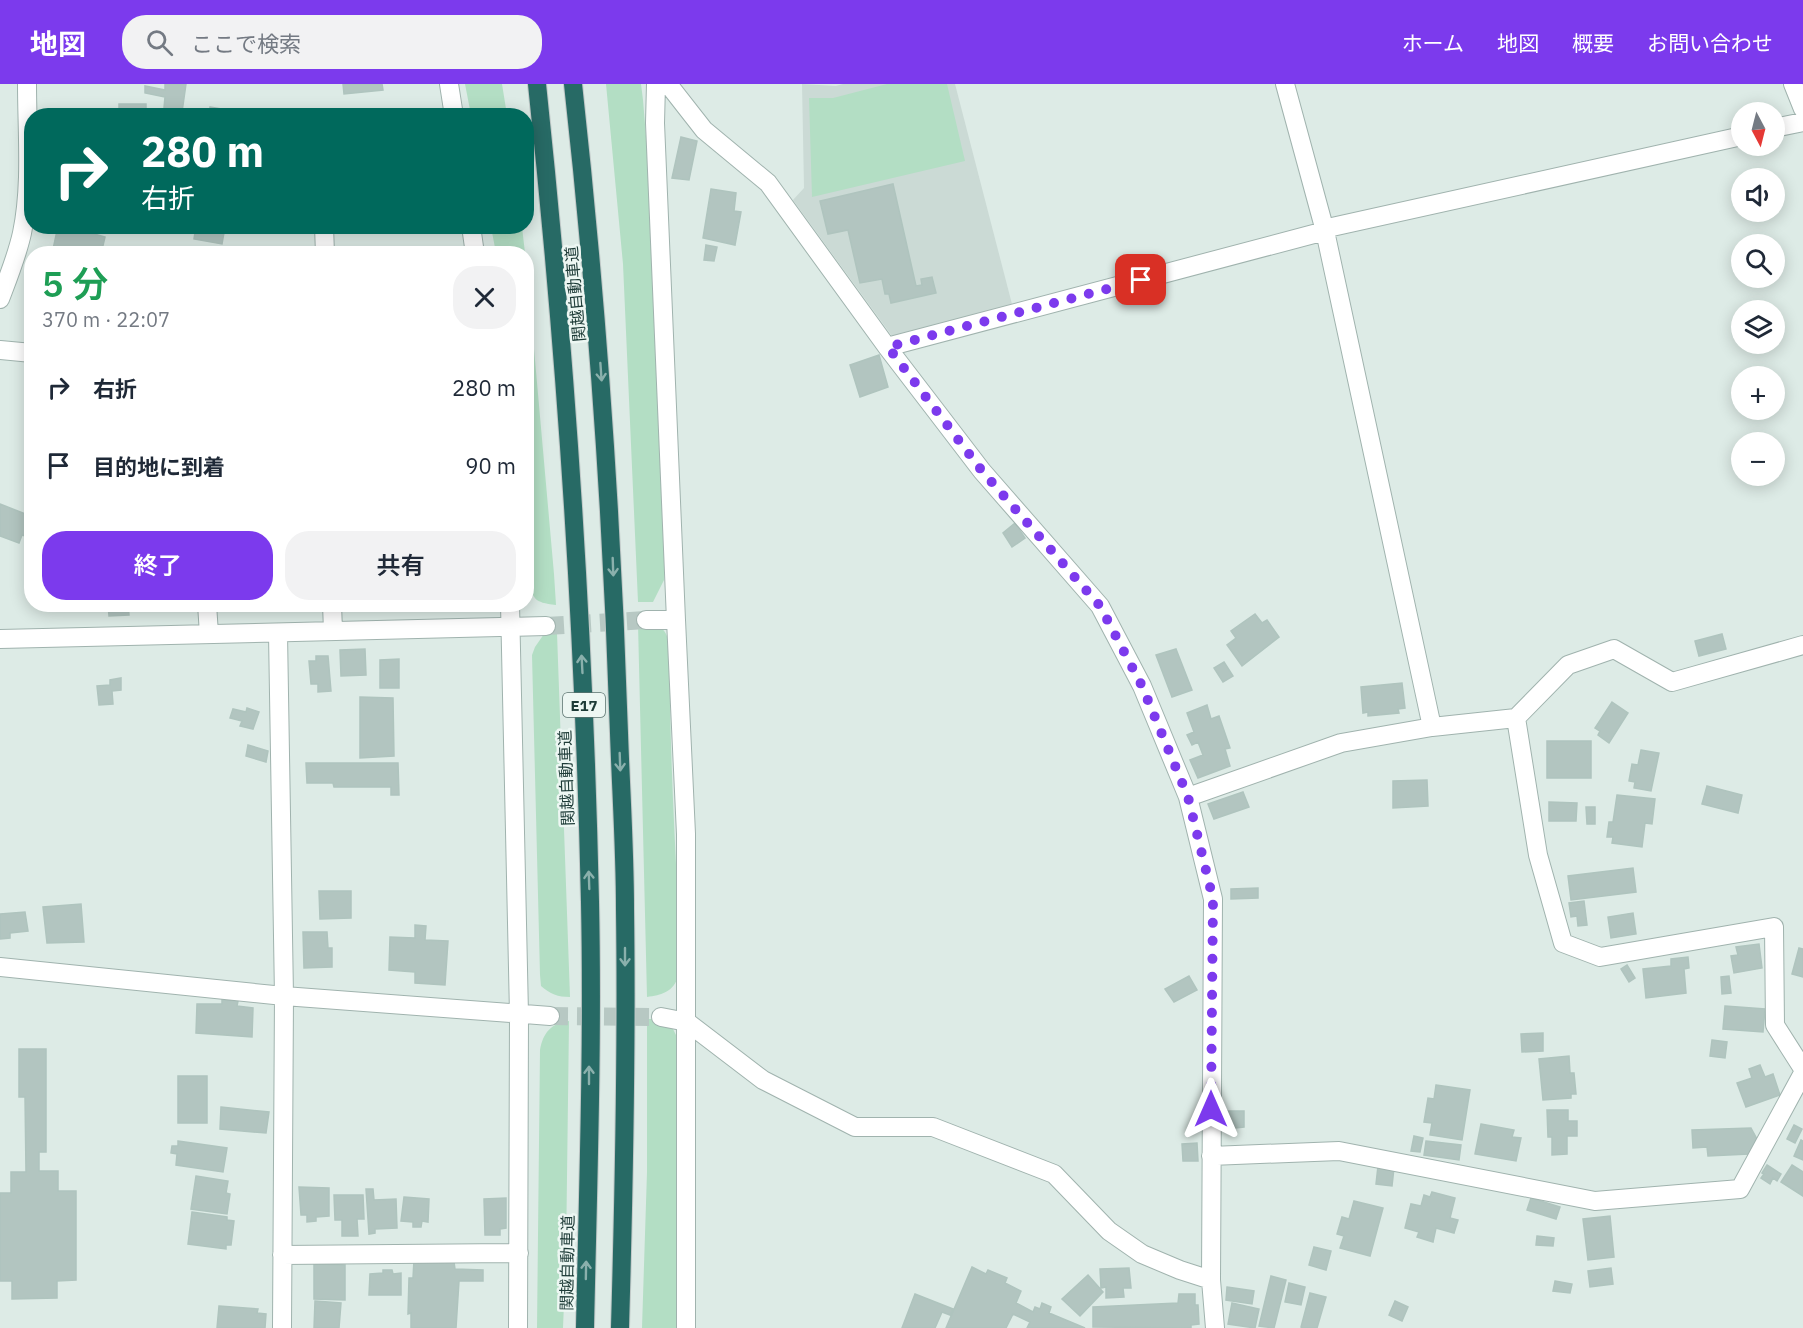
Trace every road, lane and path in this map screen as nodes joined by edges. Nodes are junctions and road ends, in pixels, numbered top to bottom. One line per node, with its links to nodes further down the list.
1 (27, 84): 11 (street)
2 (449, 84): 12 (street)
3 (524, 84): 13 (highway)
4 (537, 84): 23 (highway, 関越自動車道 / E17)
5 (573, 84): 22 (highway, 関越自動車道 / E17)
6 (583, 84): 22 (highway)
7 (656, 84): 31 (street)
8 (668, 84): 24 (street)
9 (1285, 84): 20 (street)
10 (1793, 84): 14 (street)
11 (27, 108)
12 (453, 108)
13 (528, 108)
14 (1803, 109)
15 (1803, 122): 16 (street)
16 (1785, 126)
17 (1731, 138): 20 (street)
18 (534, 147): 23 (highway)
19 (24, 210): 21 (street)
20 (1324, 230): 24 (street); 40 (street)
21 (0, 299)
22 (599, 344): 56 (highway, 関越自動車道 / E17, one-way to 56)
23 (562, 345): 55 (highway, 関越自動車道 / E17, one-way to 23)
24 (888, 347): 41 (street)
25 (0, 350): 26 (street)
26 (24, 352)
27 (208, 612): 36 (street)
28 (333, 612): 34 (street)
29 (511, 612): 33 (street)
30 (646, 620): 31 (street)
31 (676, 620): 47 (street)
32 (546, 626): 33 (street)
33 (512, 627): 34 (street); 44 (street)
34 (333, 631): 35 (street)
35 (278, 633): 36 (street); 43 (street)
36 (209, 634): 37 (street)
37 (0, 639)
38 (1803, 645): 39 (street)
39 (1516, 718): 40 (street); 48 (street)
40 (1432, 727): 41 (street)
41 (1188, 797): 49 (street)
42 (0, 967): 43 (street)
43 (284, 996): 44 (street); 51 (street)
44 (519, 1014): 45 (street); 50 (street)
45 (550, 1016)
46 (661, 1017): 47 (street)
47 (687, 1022): 52 (street); 57 (street)
48 (1803, 1071): 49 (street)
49 (1211, 1156): 52 (street)
50 (519, 1253): 51 (street); 54 (street)
51 (282, 1255): 53 (street)
52 (1211, 1280): 58 (street)
53 (282, 1328)
54 (518, 1328)
55 (585, 1328)
56 (620, 1328)
57 (686, 1328)
58 (1215, 1328)

